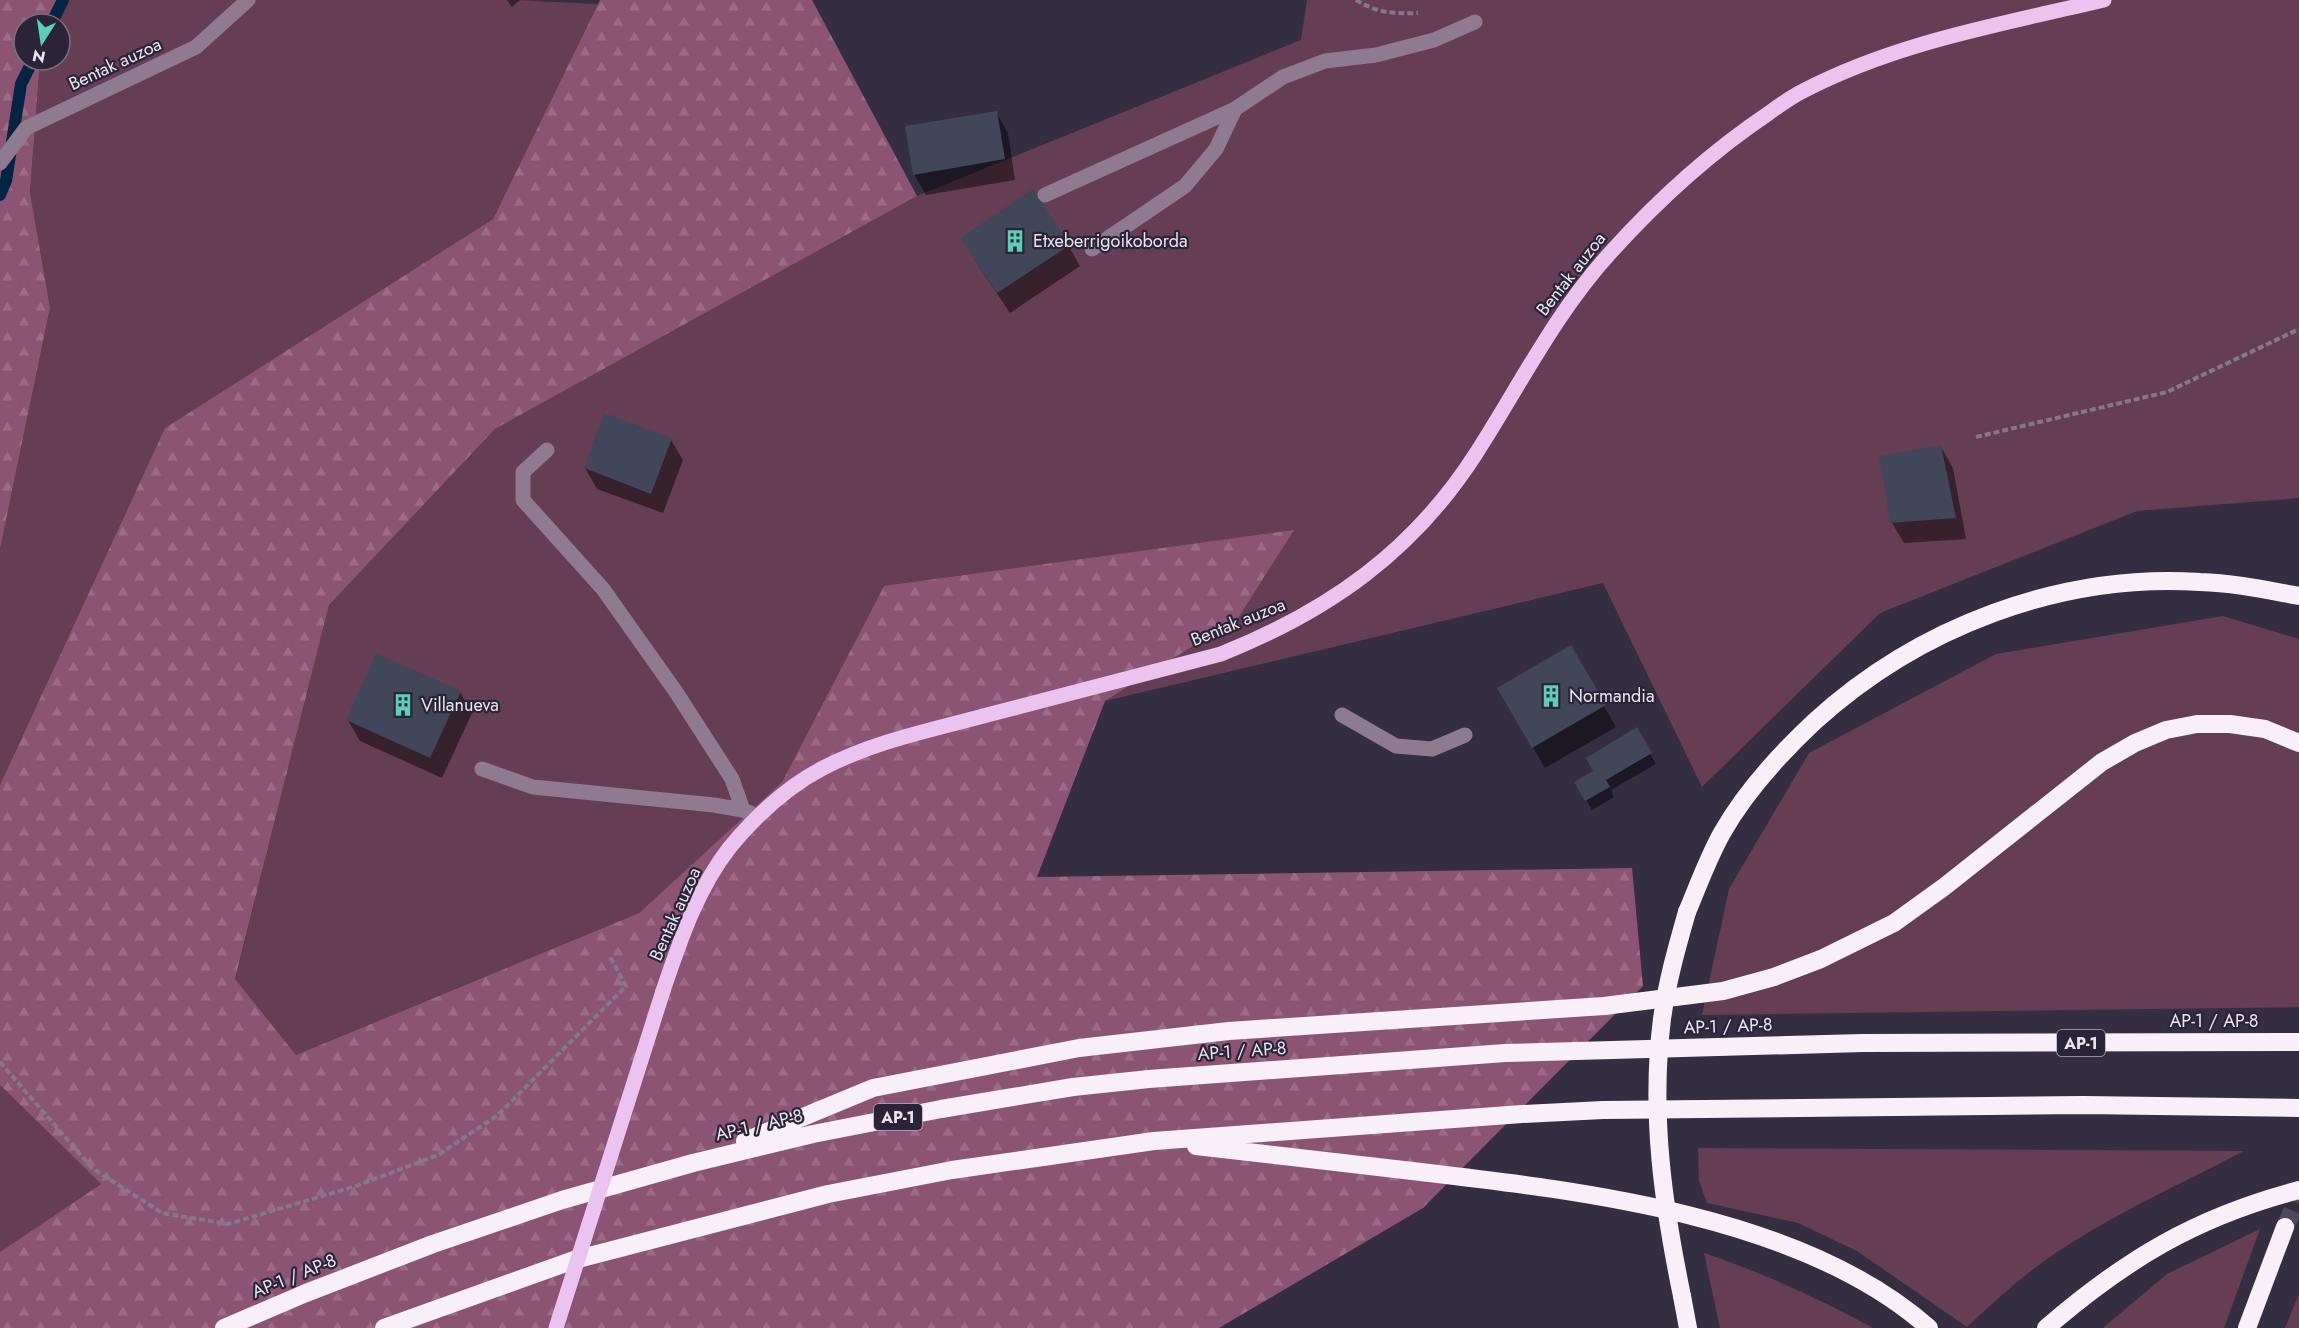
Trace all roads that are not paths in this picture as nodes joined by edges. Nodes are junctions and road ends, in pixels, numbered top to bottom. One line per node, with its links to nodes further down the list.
1 (248, 0): 5 (street, Bentak auzoa)
2 (2104, 0): 15 (main road, Bentak auzoa)
3 (1475, 22): 4 (street)
4 (1235, 110): 6 (street); 7 (street)
5 (0, 163)
6 (1045, 195)
7 (1092, 249)
8 (548, 450): 14 (street)
9 (2299, 597): 25 (highway, bridge)
10 (1342, 715): 11 (street)
11 (1465, 735)
12 (2299, 743): 19 (highway)
13 (482, 769): 14 (street)
14 (743, 810): 15 (street)
15 (759, 817): 24 (main road, Bentak auzoa, bridge)
16 (2299, 1042): 19 (highway, AP-1 / AP-8 / AP-1)
17 (2299, 1108): 18 (highway)
18 (1154, 1141): 23 (highway); 26 (highway)
19 (693, 1163): 22 (highway, AP-1 / AP-8 / AP-1)
20 (2299, 1190): 27 (highway)
21 (2285, 1227): 28 (highway)
22 (224, 1328)
23 (384, 1328)
24 (556, 1328)
25 (1688, 1328)
26 (1929, 1328)
27 (2046, 1328)
28 (2247, 1328)

